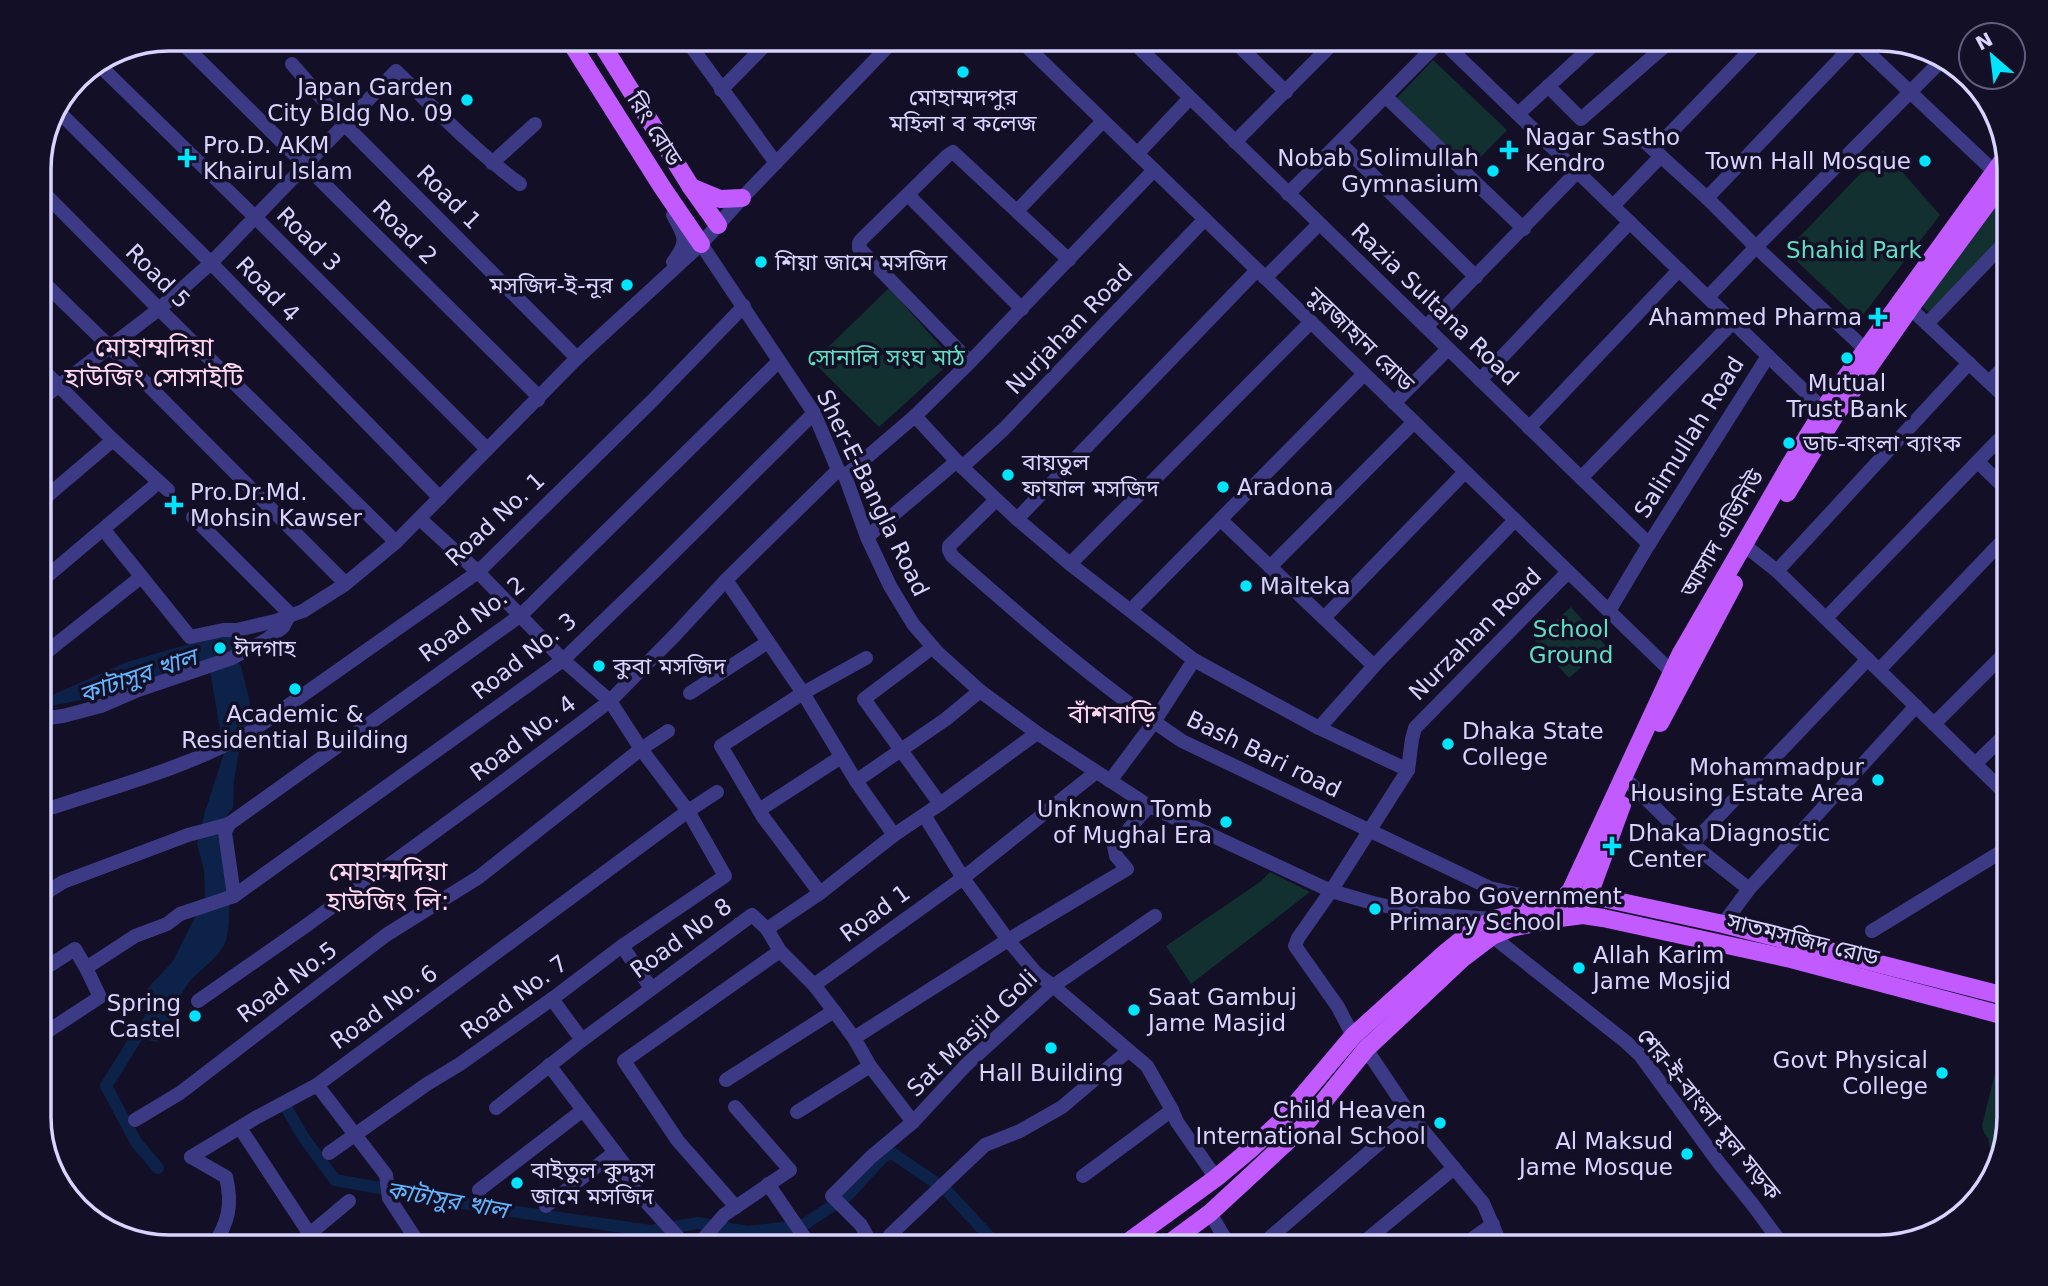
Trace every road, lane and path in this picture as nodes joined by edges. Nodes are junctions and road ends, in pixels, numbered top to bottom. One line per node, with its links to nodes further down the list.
1 (190, 51): 40 (street, Road 2)
2 (576, 51): 22 (main road, রিং রোড)
3 (606, 51): 19 (main road, রিং রোড)
4 (694, 51): 24 (street)
5 (759, 51): 24 (street)
6 (884, 51): 39 (street)
7 (1031, 51): 31 (street, নুরজাহান রোড)
8 (1142, 51): 28 (street, Razia Sultana Road)
9 (1246, 51): 25 (street)
10 (1325, 51): 25 (street)
11 (1429, 51): 27 (street)
12 (1452, 51): 29 (street)
13 (1587, 51): 23 (street)
14 (1659, 51): 23 (street)
15 (1749, 51): 36 (street)
16 (1844, 51): 52 (street)
17 (1866, 51): 26 (street)
18 (292, 64): 32 (street, Road 1)
19 (613, 64): 22 (main road); 47 (main road, রিং রোড)
20 (1936, 66): 26 (street)
21 (105, 71): 56 (street, Road 3)
22 (592, 76): 49 (main road, রিং রোড)
23 (1548, 86): 29 (street)
24 (721, 90): 39 (street)
25 (1286, 92): 34 (street)
26 (1909, 92): 42 (street); 63 (street)
27 (1385, 97): 35 (street); 61 (street)
28 (1190, 98): 34 (street, Razia Sultana Road); 37 (street)
29 (1518, 114): 43 (street)
30 (63, 116): 66 (street, Road 4)
31 (1103, 121): 37 (street, নুরজাহান রোড); 55 (street)
32 (344, 124): 38 (street); 40 (street); 85 (street, Road 1)
33 (535, 124): 38 (street)
34 (1235, 142): 48 (street, Razia Sultana Road)
35 (1340, 143): 48 (street); 69 (street, Razia Sultana Road)
36 (1653, 148): 52 (street); 54 (street)
37 (1138, 154): 41 (street, নুরজাহান রোড)
38 (492, 163): 46 (street)
39 (776, 163): 51 (street)
40 (305, 165): 56 (street); 97 (street, Road 2)
41 (1154, 170): 57 (street, নুরজাহান রোড); 65 (street)
42 (1997, 171)
43 (1577, 172): 54 (street); 61 (street)
44 (1997, 181): 83 (main road, আসাদ এভিনিউ)
45 (1997, 182): 76 (main road, আসাদ এভিনিউ)
46 (520, 184)
47 (691, 187): 51 (main road); 60 (main road, রিং রোড)
48 (1288, 194): 59 (street, Razia Sultana Road)
49 (668, 195): 62 (main road, রিং রোড); 71 (street)
50 (908, 195): 55 (street); 75 (street); 87 (street)
51 (742, 198): 60 (street)
52 (1707, 198): 63 (street)
53 (51, 200): 74 (street, Road 5)
54 (1613, 206): 58 (street)
55 (1017, 211): 65 (street)
56 (254, 217): 66 (street); 106 (street, Road 3)
57 (1205, 219): 68 (street, নুরজাহান রোড); 108 (street, Nurjahan Road)
58 (1630, 222): 67 (street); 92 (street)
59 (1320, 224): 68 (street); 80 (street, Razia Sultana Road)
60 (718, 225): 62 (street)
61 (1524, 229): 69 (street)
62 (701, 244): 71 (street); 73 (street, Sher-E-Bangla Road)
63 (1756, 247): 72 (street); 83 (street)
64 (1997, 251): 79 (street)
65 (1069, 260): 75 (street)
66 (211, 263): 74 (street); 114 (street, Road 4)
67 (1679, 270): 72 (street); 103 (street)
68 (1261, 274): 77 (street, নুরজাহান রোড); 118 (street)
69 (1476, 277): 80 (street)
70 (51, 290): 81 (street)
71 (648, 293): 85 (street)
72 (1708, 297): 78 (street)
73 (744, 306): 86 (street, Sher-E-Bangla Road); 130 (street, Road No. 1)
74 (159, 309): 81 (street); 123 (street, Road 5)
75 (1022, 309): 87 (street)
76 (1910, 309): 79 (street); 100 (main road, আসাদ এভিনিউ)
77 (1311, 322): 89 (street, নুরজাহান রোড); 127 (street)
78 (1733, 322): 84 (street); 111 (street)
79 (1927, 324): 88 (street)
80 (1426, 327): 82 (street, Razia Sultana Road)
81 (109, 346): 94 (street); 135 (street)
82 (1448, 349): 92 (street, Razia Sultana Road); 98 (street)
83 (1866, 350): 100 (main road, আসাদ এভিনিউ)
84 (1768, 356): 100 (street); 124 (street, Salimullah Road)
85 (577, 358): 97 (street)
86 (779, 361): 99 (street, Sher-E-Bangla Road); 139 (street, Road No. 2)
87 (970, 362): 101 (street)
88 (1969, 363): 93 (street); 129 (street)
89 (1364, 374): 98 (street, নুরজাহান রোড); 119 (street)
90 (1997, 374): 93 (street)
91 (51, 377): 94 (street)
92 (1480, 380): 103 (street, Razia Sultana Road)
93 (1989, 382): 95 (street)
94 (59, 385): 96 (street); 104 (street)
95 (1997, 389)
96 (51, 391)
97 (538, 400): 106 (street)
98 (1394, 403): 102 (street, নুরজাহান রোড)
99 (814, 413): 110 (street, Sher-E-Bangla Road); 149 (street, Road No. 3)
100 (1829, 413): 125 (main road, আসাদ এভিনিউ)
101 (915, 415): 108 (street); 110 (street)
102 (1414, 422): 109 (street, নুরজাহান রোড); 128 (street)
103 (1530, 428): 111 (street, Razia Sultana Road)
104 (113, 440): 113 (street); 121 (street)
105 (1997, 442): 107 (street)
106 (487, 449): 114 (street)
107 (1978, 462): 112 (street); 141 (street)
108 (960, 464): 115 (street); 122 (street, Nurjahan Road)
109 (1465, 471): 120 (street, নুরজাহান রোড); 140 (street)
110 (841, 473): 122 (street, Sher-E-Bangla Road); 134 (street, Road No. 4)
111 (1581, 478): 124 (street, Razia Sultana Road)
112 (1997, 480)
113 (51, 493)
114 (440, 498): 117 (street)
115 (996, 500): 118 (street); 161 (street, Bash Bari road)
116 (193, 517): 138 (street)
117 (420, 519): 123 (street); 130 (street)
118 (1017, 519): 127 (street)
119 (1221, 520): 128 (street); 136 (street)
120 (1515, 520): 131 (street, নুরজাহান রোড); 152 (street)
121 (104, 530): 132 (street); 133 (street)
122 (867, 537): 144 (street, Sher-E-Bangla Road)
123 (396, 542): 135 (street)
124 (1649, 544): 137 (street, Salimullah Road)
125 (1748, 547): 129 (street); 154 (main road, আসাদ এভিনিউ)
126 (1997, 548): 153 (street)
127 (1070, 564): 136 (street)
128 (1270, 566): 140 (street)
129 (1777, 571): 141 (street)
130 (478, 572): 139 (street); 180 (street, Road No. 1)
131 (1568, 572): 137 (street, নুরজাহান রোড); 171 (street, Nurzahan Road)
132 (51, 573)
133 (141, 577): 142 (street); 145 (street)
134 (726, 580): 143 (street); 158 (street, Road No. 4)
135 (345, 583): 138 (street)
136 (1131, 610): 150 (street)
137 (1609, 611): 154 (street, নুরজাহান রোড)
138 (290, 614): 142 (street); 146 (street)
139 (521, 615): 149 (street); 184 (street, Road No. 2)
140 (1324, 618): 152 (street)
141 (1826, 618): 148 (street)
142 (237, 630): 146 (street)
143 (768, 642): 156 (street); 157 (street)
144 (933, 647): 155 (street, Sher-E-Bangla Road); 167 (street)
145 (51, 648)
146 (239, 654): 160 (street)
147 (866, 658): 157 (street)
148 (1868, 659): 153 (street); 187 (street)
149 (563, 660): 158 (street); 196 (street, Road No. 3)
150 (1194, 660): 161 (street); 163 (street)
151 (1997, 662): 162 (street)
152 (1374, 666): 163 (street)
153 (1880, 670): 159 (street)
154 (1676, 676): 175 (main road, আসাদ এভিনিউ); 192 (main road, আসাদ এভিনিউ)
155 (980, 691): 165 (street, Sher-E-Bangla Road); 167 (street)
156 (690, 693)
157 (803, 693): 169 (street); 181 (street)
158 (610, 701): 168 (street); 214 (street, Road No. 4)
159 (1916, 706): 162 (street); 190 (street)
160 (51, 718)
161 (1154, 722): 174 (street); 185 (street, Bash Bari road)
162 (1934, 724): 170 (street)
163 (1319, 727): 171 (street)
164 (668, 731): 168 (street, Road No.5)
165 (1037, 733): 172 (street, Sher-E-Bangla Road); 178 (street)
166 (1997, 743): 170 (street)
167 (901, 748): 173 (street); 178 (street)
168 (641, 749): 182 (street); 233 (street, Road No.5)
169 (841, 757): 173 (street); 181 (street)
170 (1975, 764): 176 (street)
171 (1408, 770): 185 (street)
172 (1095, 773): 174 (street, Sher-E-Bangla Road); 189 (street, Road 1)
173 (856, 781): 186 (street)
174 (1110, 781): 179 (street, Sher-E-Bangla Road)
175 (1630, 783): 187 (street); 194 (main road, আসাদ এভিনিউ)
176 (1997, 785)
177 (717, 792): 182 (street, Road No. 6)
178 (940, 804): 183 (street)
179 (1149, 807): 193 (street, Sher-E-Bangla Road); 204 (street)
180 (51, 808)
181 (759, 810): 195 (street)
182 (688, 811): 205 (street, Road No. 7); 226 (street, Road No. 6)
183 (924, 815): 186 (street); 189 (street)
184 (227, 824): 191 (street); 196 (street)
185 (1368, 831): 193 (street); 197 (street, Bash Bari road)
186 (894, 835): 195 (street)
187 (1692, 844): 190 (street)
188 (1997, 855): 203 (street)
189 (963, 878): 204 (street); 209 (street, Road 1)
190 (1749, 889): 200 (street)
191 (51, 890)
192 (1571, 890): 194 (main road, সাতমসজিদ রোড); 197 (main road, আসাদ এভিনিউ)
193 (1331, 891): 201 (street, Sher-E-Bangla Road); 218 (street)
194 (1590, 892): 198 (main road, আসাদ এভিনিউ); 200 (main road, সাতমসজিদ রোড)
195 (820, 893): 202 (street)
196 (232, 897): 208 (street, Road No. 3)
197 (1556, 910): 198 (main road, সাতমসজিদ রোড); 201 (main road, সাতমসজিদ রোড)
198 (1583, 915): 216 (main road, সাতমসজিদ রোড)
199 (1155, 916): 210 (street, Sat Masjid Goli)
200 (1723, 924): 212 (main road, সাতমসজিদ রোড)
201 (1493, 927): 218 (main road); 221 (main road); 265 (street, শের-ই-বাংলা মূল সড়ক)
202 (768, 929): 206 (street, Road No 8); 211 (street, Road No 8)
203 (1872, 931)
204 (1008, 940): 210 (street); 219 (street)
205 (622, 946): 211 (street); 213 (street, Road No. 7)
206 (780, 951): 209 (street, Road No 8); 248 (street)
207 (51, 964): 208 (street)
208 (86, 968): 217 (street)
209 (814, 985): 215 (street, Road No 8)
210 (1053, 986): 222 (street); 234 (street, Sat Masjid Goli)
211 (651, 988): 220 (street, Road No 8)
212 (1997, 995)
213 (552, 999): 220 (street); 236 (street, Road No. 7)
214 (198, 1001)
215 (834, 1011): 219 (street, Road No 8); 225 (street)
216 (1997, 1014)
217 (51, 1030)
218 (1353, 1035): 221 (street); 241 (main road)
219 (854, 1038): 224 (street, Road No 8)
220 (582, 1040): 223 (street, Road No 8)
221 (1366, 1049): 232 (street); 247 (main road)
222 (1128, 1051): 230 (street); 257 (street)
223 (550, 1065): 228 (street, Road No 8); 229 (street)
224 (870, 1066): 231 (street); 234 (street, Road No 8)
225 (726, 1080)
226 (317, 1085): 235 (street, Road No. 6); 236 (street)
227 (735, 1107): 242 (street)
228 (496, 1108)
229 (583, 1110): 237 (street); 243 (street)
230 (1172, 1110): 240 (street); 241 (street)
231 (797, 1112)
232 (1411, 1116): 239 (street); 261 (street)
233 (135, 1120)
234 (912, 1122): 256 (street, Sat Masjid Goli)
235 (240, 1128): 250 (street); 251 (street, Road No. 6)
236 (355, 1133): 238 (street, Road No. 7); 252 (street)
237 (615, 1152): 246 (street); 253 (street)
238 (329, 1153)
239 (1454, 1168): 249 (street); 262 (street)
240 (1083, 1176)
241 (1216, 1178): 244 (main road)
242 (768, 1184): 248 (street); 255 (street)
243 (479, 1190)
244 (1200, 1190): 247 (main road); 258 (main road)
245 (349, 1201): 250 (street)
246 (546, 1206)
247 (1213, 1210): 259 (main road); 260 (street)
248 (730, 1211): 254 (street)
249 (1493, 1224): 263 (street); 264 (street)
250 (309, 1233)
251 (220, 1235)
252 (413, 1235)
253 (677, 1235)
254 (707, 1235)
255 (803, 1235)
256 (866, 1235)
257 (890, 1235)
258 (1139, 1235)
259 (1189, 1235)
260 (1224, 1235)
261 (1274, 1235)
262 (1374, 1235)
263 (1478, 1235)
264 (1497, 1235)
265 (1775, 1235)

